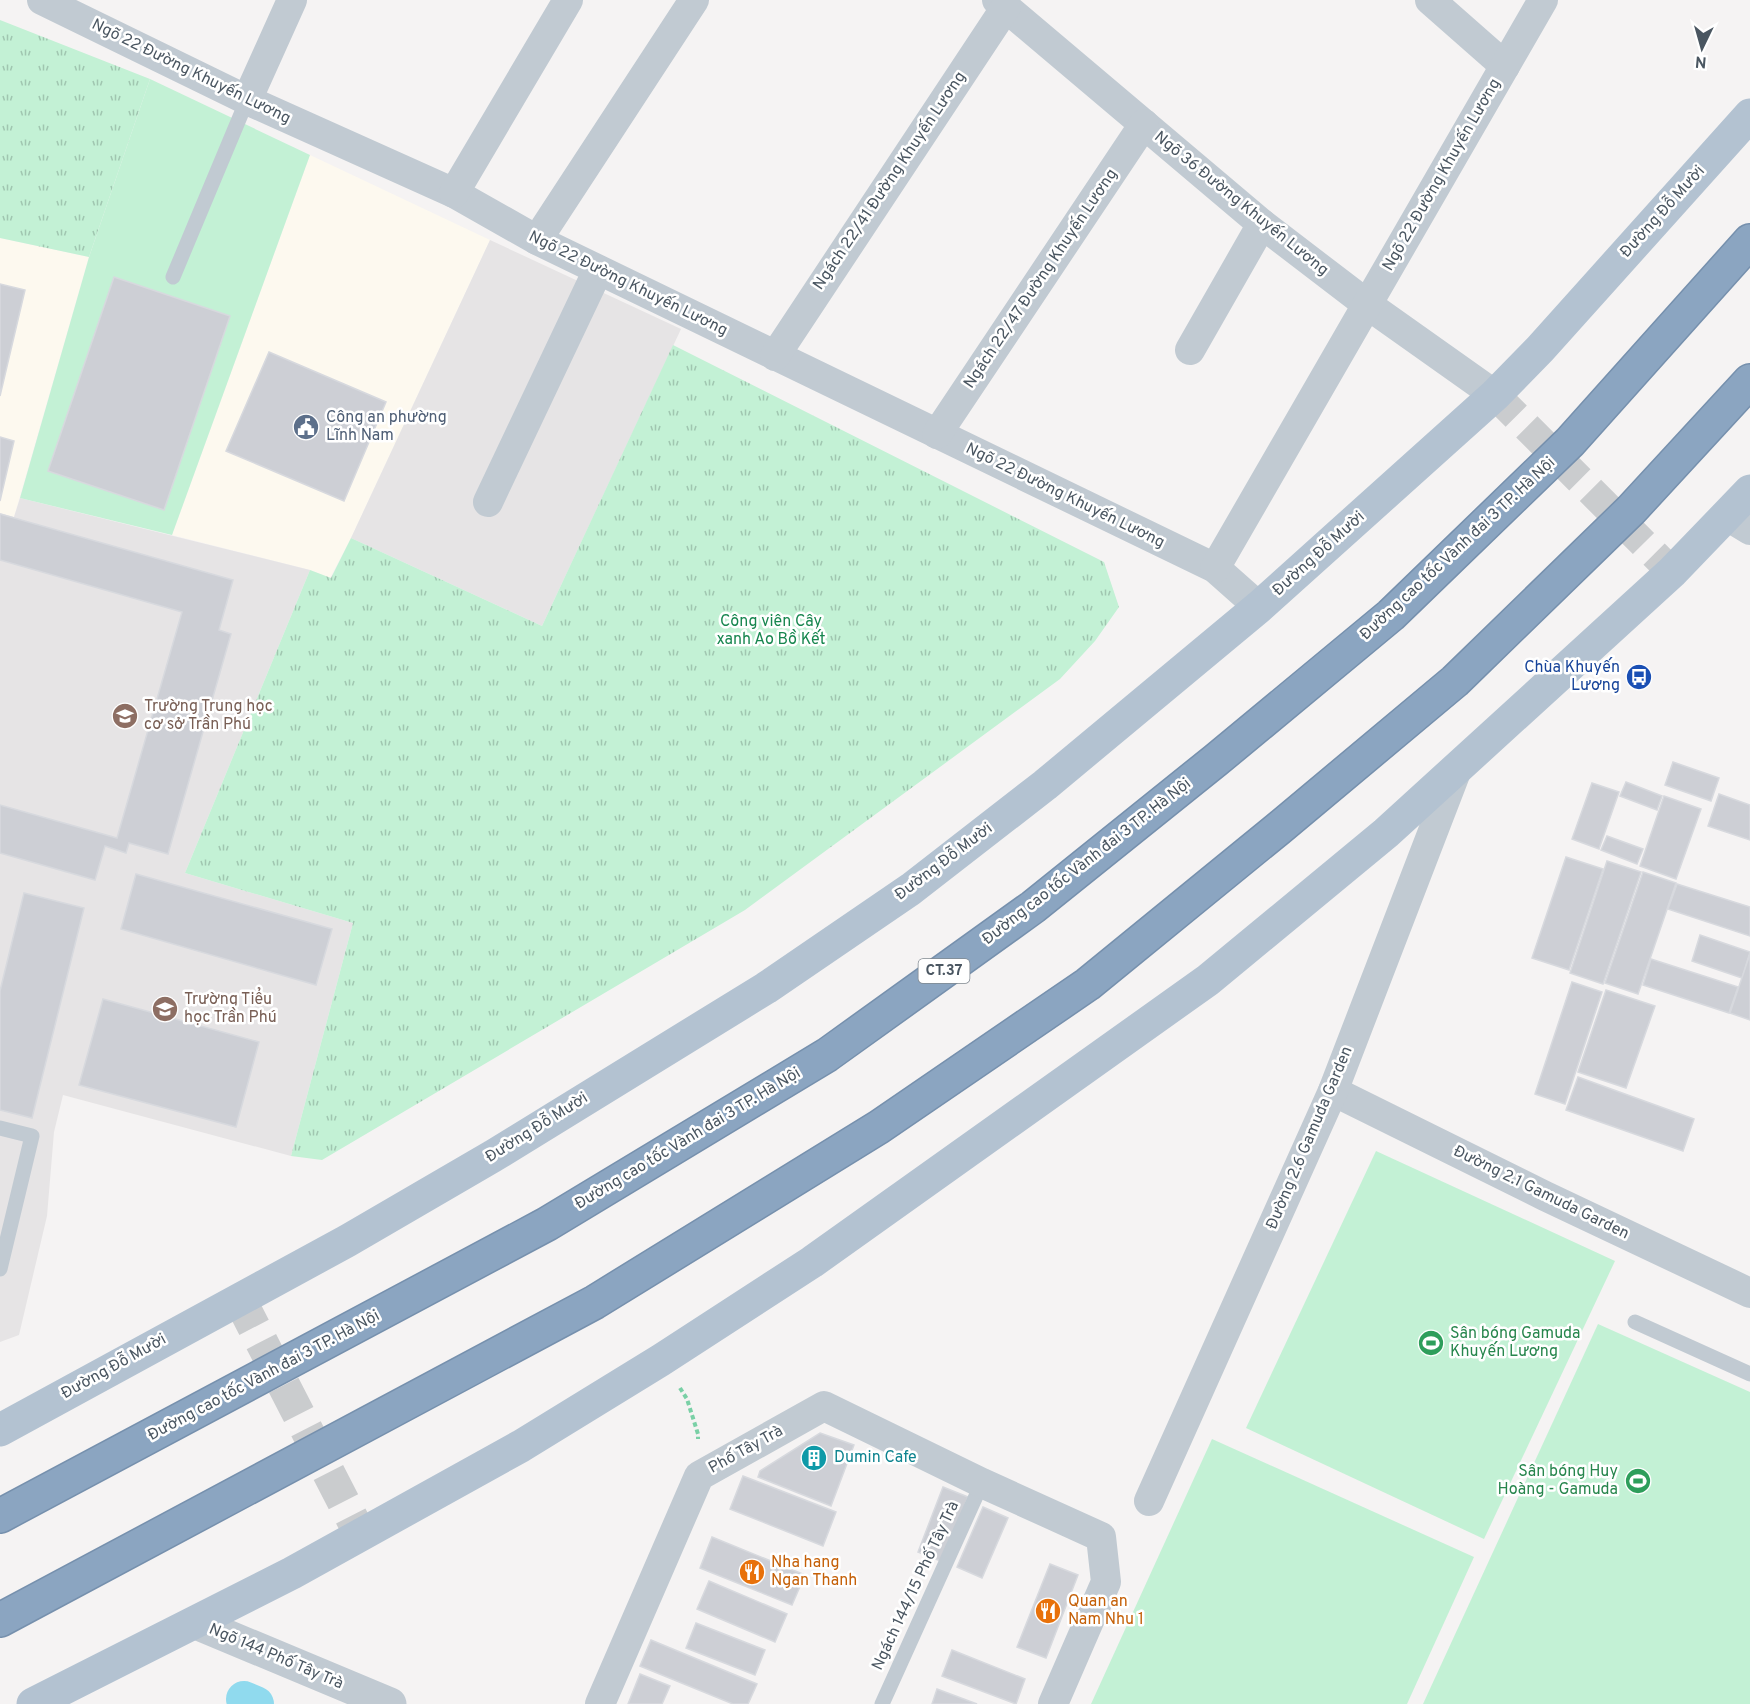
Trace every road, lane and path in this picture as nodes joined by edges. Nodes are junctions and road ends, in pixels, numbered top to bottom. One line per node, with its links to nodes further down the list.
1 (42, 0): 9 (street, Ngõ 22 Đường Khuyến Lương)
2 (292, 0): 9 (street)
3 (568, 0): 12 (street)
4 (694, 0): 14 (street)
5 (1430, 0): 8 (street)
6 (1543, 0): 8 (street, Ngõ 22 Đường Khuyến Lương)
7 (1002, 4): 11 (street, Ngõ 36 Đường Khuyến Lương); 20 (street, Ngách 22/41 Đường Khuyến Lương)
8 (1505, 66): 18 (street, Ngõ 22 Đường Khuyến Lương)
9 (247, 100): 12 (street, Ngõ 22 Đường Khuyến Lương); 17 (lane)
10 (1750, 115): 22 (main road, Đường Đỗ Mười)
11 (1144, 124): 13 (street, Ngõ 36 Đường Khuyến Lương); 23 (street, Ngách 22/47 Đường Khuyến Lương)
12 (454, 193): 14 (street, Ngõ 22 Đường Khuyến Lương)
13 (1262, 224): 18 (street, Ngõ 36 Đường Khuyến Lương); 19 (street)
14 (537, 240): 16 (street, Ngõ 22 Đường Khuyến Lương)
15 (1750, 241): 41 (highway, Đường cao tốc Vành đai 3 TP. Hà Nội / CT.37)
16 (598, 270): 20 (street, Ngõ 22 Đường Khuyến Lương); 25 (street)
17 (173, 277)
18 (1368, 305): 22 (street, Ngõ 36 Đường Khuyến Lương); 27 (street, Ngõ 22 Đường Khuyến Lương)
19 (1190, 350)
20 (775, 356): 23 (street, Ngõ 22 Đường Khuyến Lương)
21 (1750, 381): 42 (highway)
22 (1495, 395): 28 (main road, Đường Đỗ Mười)
23 (937, 434): 27 (street, Ngõ 22 Đường Khuyến Lương)
24 (1750, 491): 26 (main road)
25 (488, 502)
26 (1739, 523): 29 (main road)
27 (1215, 568): 28 (street, Ngõ 22 Đường Khuyến Lương)
28 (1259, 607): 37 (main road, Đường Đỗ Mười)
29 (1457, 769): 30 (street, Đường 2.6 Gamuda Garden); 35 (main road)
30 (1333, 1091): 33 (street, Đường 2.1 Gamuda Garden); 40 (street, Đường 2.6 Gamuda Garden)
31 (0, 1128): 32 (lane)
32 (0, 1269)
33 (1750, 1293)
34 (1635, 1322): 36 (lane)
35 (662, 1360): 38 (path); 43 (main road)
36 (1750, 1374)
37 (2, 1425)
38 (699, 1476): 39 (street, Phố Tây Trà); 46 (street, Phố Tây Trà)
39 (982, 1483): 47 (lane, Ngách 144/15 Phố Tây Trà); 48 (street)
40 (1149, 1501)
41 (0, 1516)
42 (0, 1620)
43 (196, 1623): 44 (main road); 45 (street, Ngõ 144 Phố Tây Trà)
44 (33, 1704)
45 (390, 1704)
46 (600, 1704)
47 (882, 1704)
48 (1053, 1704)

